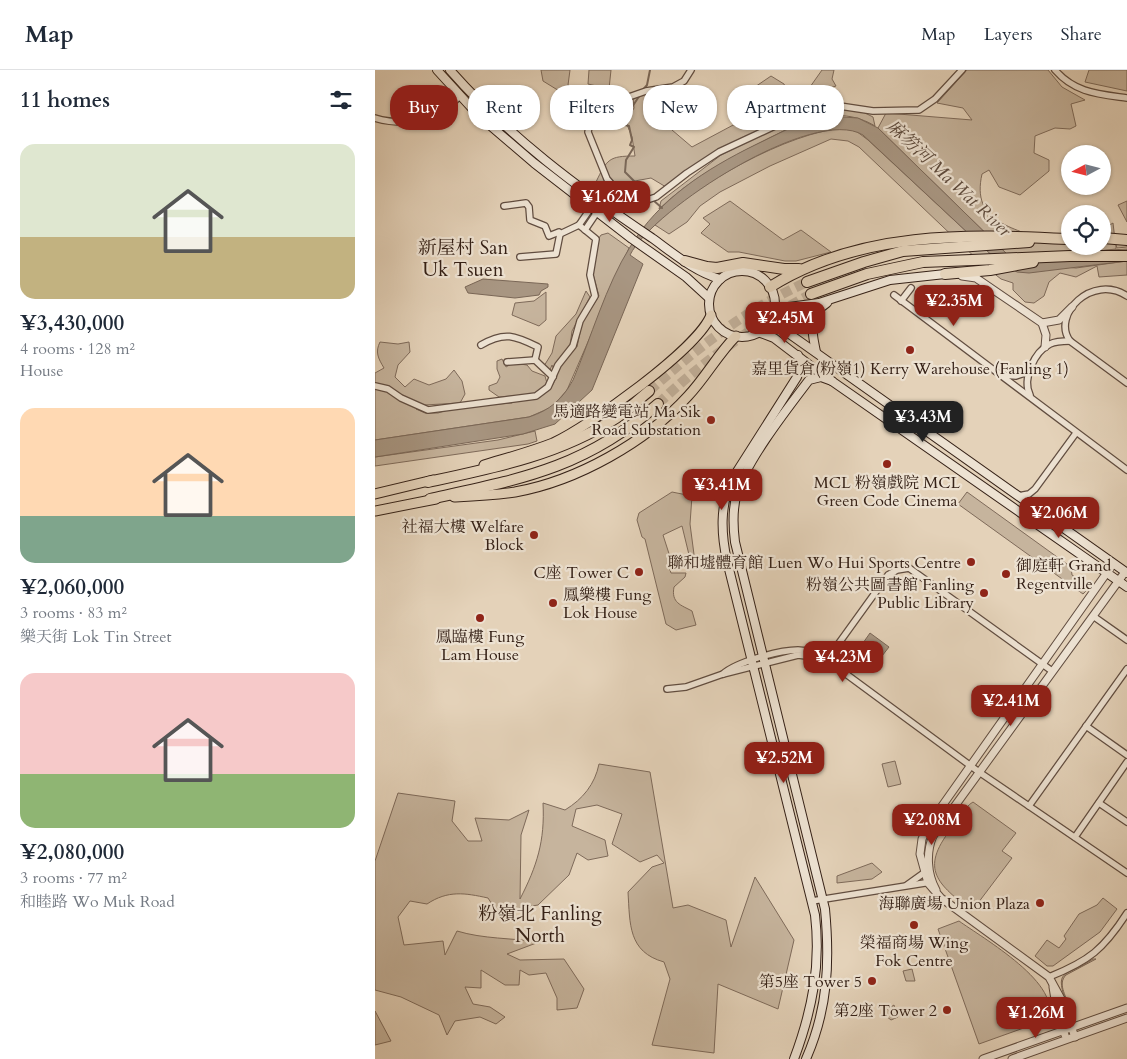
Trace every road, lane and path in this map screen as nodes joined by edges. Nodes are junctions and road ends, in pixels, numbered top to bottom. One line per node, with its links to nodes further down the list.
1 (437, 70): 6 (main road)
2 (450, 70): 11 (main road)
3 (691, 70): 9 (street)
4 (962, 70): 10 (street)
5 (1055, 70): 7 (street)
6 (460, 96): 8 (street); 13 (main road)
7 (1127, 98)
8 (375, 118)
9 (609, 182): 10 (street); 11 (street)
10 (614, 187): 11 (street)
11 (599, 202): 13 (street); 24 (main road)
12 (504, 206): 16 (street)
13 (594, 210): 14 (street); 15 (street); 34 (main road)
14 (579, 225): 15 (street); 16 (street)
15 (585, 230): 52 (street)
16 (560, 234): 23 (street)
17 (1061, 239): 20 (highway)
18 (1111, 239): 19 (highway)
19 (1127, 240)
20 (958, 242): 25 (highway); 28 (highway)
21 (1070, 256): 22 (highway); 26 (highway); 31 (highway)
22 (1127, 256)
23 (520, 257)
24 (685, 260): 25 (highway); 27 (main road)
25 (800, 269): 29 (highway)
26 (945, 274): 35 (main road); 40 (street)
27 (721, 279): 29 (main road); 34 (main road)
28 (807, 282)
29 (770, 287): 38 (main road)
30 (911, 288): 36 (street)
31 (811, 294)
32 (895, 296): 36 (street)
33 (1127, 296): 37 (street)
34 (709, 298): 39 (main road)
35 (833, 298): 38 (main road); 46 (main road)
36 (901, 301): 51 (street)
37 (1071, 307): 40 (street); 43 (street)
38 (773, 312): 41 (main road); 46 (main road)
39 (711, 316): 42 (main road); 61 (main road)
40 (1042, 323): 45 (street)
41 (758, 332): 42 (main road); 47 (main road)
42 (736, 336): 64 (main road)
43 (1070, 341): 45 (street); 54 (street)
44 (481, 345): 48 (street)
45 (1045, 347): 50 (street)
46 (816, 352): 63 (main road)
47 (798, 355): 53 (main road); 75 (main road)
48 (535, 360): 49 (street); 52 (street)
49 (507, 362)
50 (1028, 372): 51 (street); 57 (street)
51 (1002, 375): 57 (street)
52 (553, 377): 55 (street)
53 (832, 381): 67 (main road); 73 (main road)
54 (1127, 383)
55 (375, 386)
56 (649, 391): 61 (highway)
57 (1030, 396): 59 (street)
58 (658, 404): 64 (highway)
59 (1076, 432): 60 (street); 63 (street)
60 (1127, 470)
61 (428, 482): 62 (main road)
62 (375, 494)
63 (1016, 497): 66 (main road)
64 (430, 500): 65 (main road)
65 (375, 511)
66 (1113, 564): 67 (street); 68 (main road)
67 (1107, 573): 69 (main road); 76 (street)
68 (1126, 573): 69 (street)
69 (1118, 581): 70 (main road); 71 (street)
70 (1127, 587)
71 (1093, 616): 72 (street); 78 (street)
72 (1127, 640)
73 (765, 661): 74 (street); 75 (street); 93 (main road)
74 (826, 661): 76 (street); 83 (street)
75 (753, 664): 79 (street); 94 (main road)
76 (1043, 664): 78 (street); 83 (street)
77 (1127, 669): 80 (street)
78 (1052, 671): 84 (street)
79 (667, 689)
80 (1086, 726): 81 (street); 86 (street)
81 (1127, 755)
82 (1127, 762): 85 (street)
83 (970, 766): 84 (street); 89 (street)
84 (979, 772): 86 (street); 89 (street)
85 (1099, 803): 87 (street); 88 (street)
86 (1029, 806): 88 (street)
87 (1127, 822)
88 (1075, 838): 90 (street)
89 (926, 871): 91 (street); 92 (street)
90 (1127, 873)
91 (930, 882): 92 (street); 96 (street)
92 (907, 885): 93 (street)
93 (824, 899): 94 (street); 104 (main road)
94 (812, 901): 103 (main road)
95 (1127, 914): 96 (street)
96 (1050, 980): 99 (street); 100 (street)
97 (1127, 1008): 99 (street)
98 (1127, 1018): 101 (street)
99 (1072, 1028): 100 (street); 101 (street)
100 (1063, 1031): 102 (street); 105 (street)
101 (1075, 1037): 102 (street)
102 (1067, 1040): 106 (street)
103 (794, 1059)
104 (806, 1059)
105 (983, 1059)
106 (1012, 1059)

